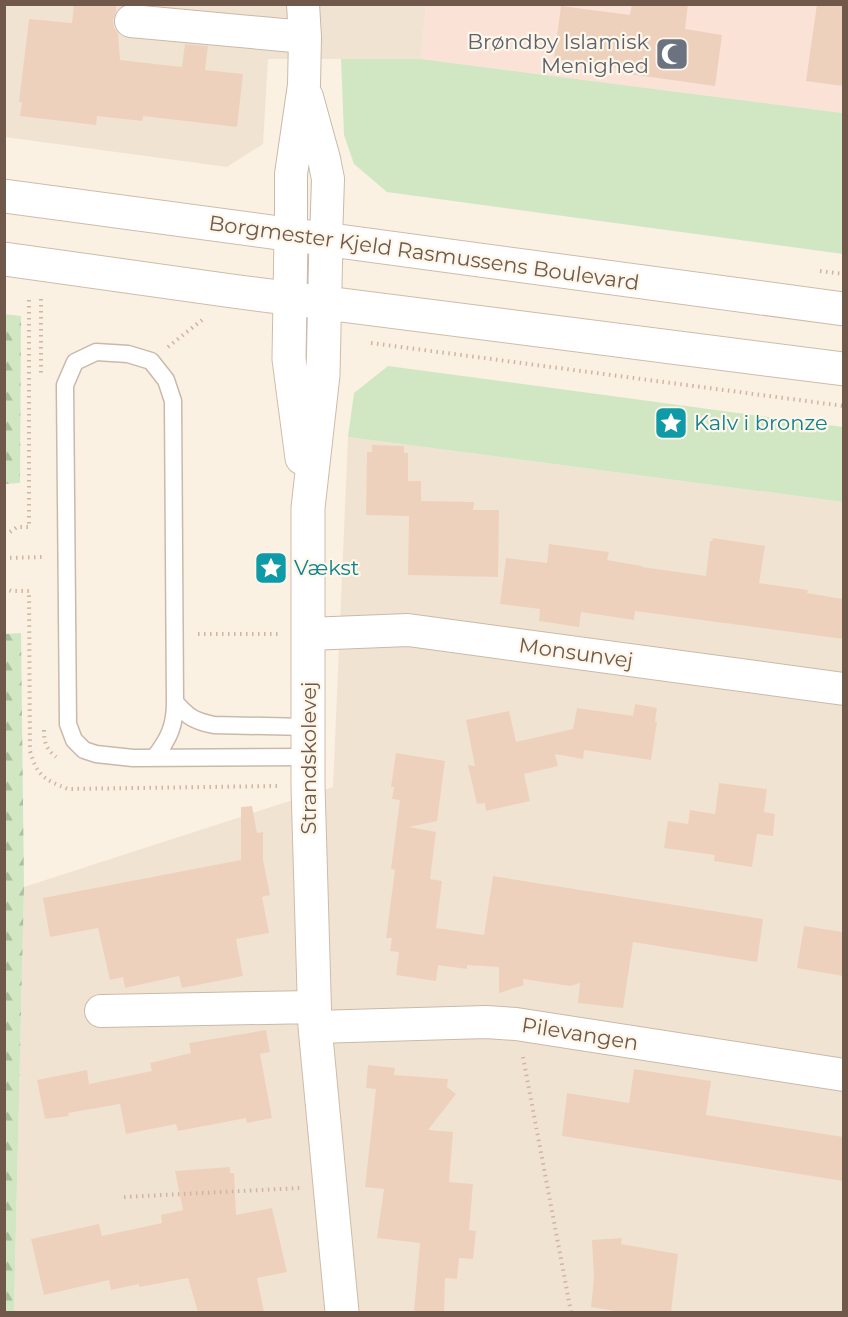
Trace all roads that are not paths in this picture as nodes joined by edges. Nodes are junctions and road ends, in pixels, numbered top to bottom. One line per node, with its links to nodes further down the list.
1 (303, 4): 3 (street, Strandskolevej)
2 (131, 21): 3 (street)
3 (304, 37): 4 (street, Strandskolevej)
4 (304, 85): 6 (street, Strandskolevej); 7 (street, Strandskolevej)
5 (4, 196): 6 (street, Borgmester Kjeld Rasmussens Boulevard)
6 (291, 235): 7 (street, Borgmester Kjeld Rasmussens Boulevard); 9 (street, Strandskolevej)
7 (326, 240): 10 (street, Strandskolevej); 11 (street, Borgmester Kjeld Rasmussens Boulevard)
8 (4, 259): 9 (street)
9 (290, 298): 10 (street); 13 (street, Strandskolevej)
10 (326, 303): 12 (street); 13 (street, Strandskolevej)
11 (843, 309)
12 (843, 369)
13 (308, 508): 14 (street, Strandskolevej)
14 (308, 634): 15 (street, Monsunvej); 17 (street, Strandskolevej)
15 (843, 689)
16 (175, 702): 17 (lane); 18 (lane); 18 (lane)
17 (308, 742): 18 (lane); 20 (street, Strandskolevej)
18 (156, 757)
19 (101, 1011): 20 (street)
20 (314, 1017): 21 (street, Pilevangen); 22 (street, Strandskolevej)
21 (843, 1075)
22 (342, 1312)

